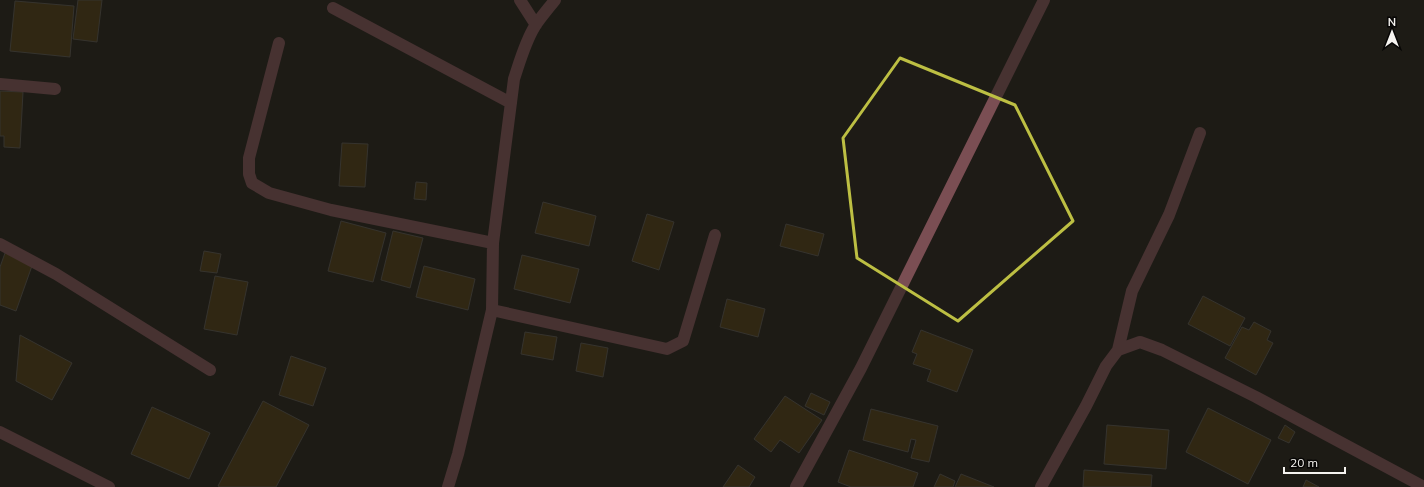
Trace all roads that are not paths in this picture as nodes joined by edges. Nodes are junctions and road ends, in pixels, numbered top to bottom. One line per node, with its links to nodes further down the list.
1 (520, 0): 5 (street)
2 (555, 0): 5 (street)
3 (1044, 0): 20 (street)
4 (333, 8): 9 (street)
5 (536, 25): 9 (street)
6 (279, 43): 12 (street)
7 (0, 84): 8 (street)
8 (55, 89)
9 (511, 103): 12 (street)
10 (1200, 133): 15 (street)
11 (715, 235): 14 (street)
12 (493, 243): 14 (street)
13 (0, 244): 16 (street)
14 (492, 310): 19 (street)
15 (1118, 350): 21 (street); 22 (street)
16 (210, 370)
17 (0, 432): 18 (street)
18 (109, 487)
19 (448, 487)
20 (796, 487)
21 (1041, 487)
22 (1424, 487)

